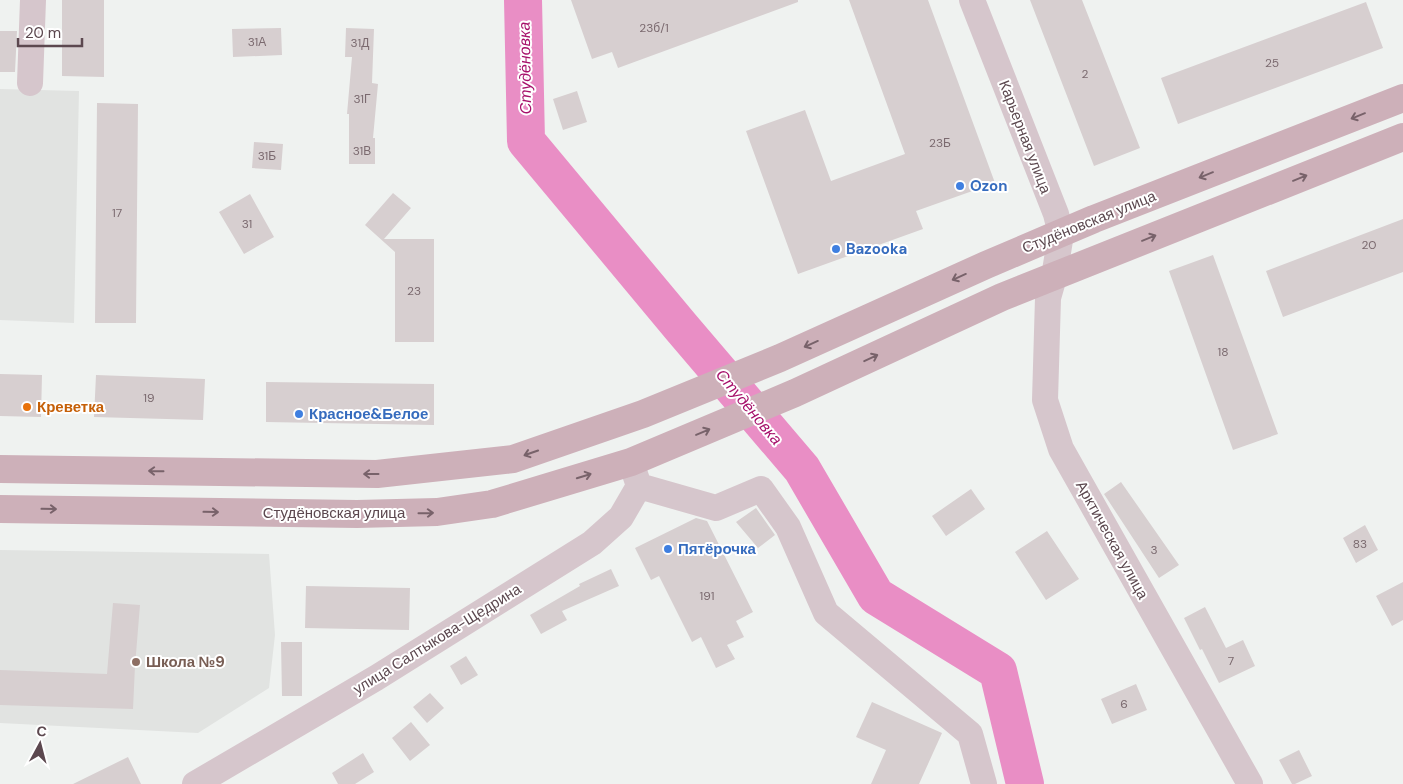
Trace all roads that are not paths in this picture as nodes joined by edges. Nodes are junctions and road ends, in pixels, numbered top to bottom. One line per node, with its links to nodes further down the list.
1 (33, 0): 3 (street)
2 (972, 0): 7 (street, Карьерная улица)
3 (30, 83)
4 (1403, 98): 6 (main road, Студёновская улица, one-way to 6)
5 (1403, 137): 8 (main road, one-way to 5)
6 (1094, 220): 7 (main road, Студёновская улица); 8 (main road)
7 (1061, 234): 9 (main road, Студёновская улица); 10 (street, Карьерная улица)
8 (1108, 255): 10 (main road)
9 (986, 265): 11 (main road); 12 (main road, Студёновская улица, one-way to 12)
10 (1054, 277): 11 (main road); 17 (street, Арктическая улица)
11 (1002, 297): 13 (main road, Студёновская улица, one-way to 11)
12 (0, 469)
13 (635, 474): 14 (main road, Студёновская улица, one-way to 13); 15 (street, улица Салтыкова-Щедрина); 16 (street)
14 (0, 509)
15 (195, 784)
16 (984, 784)
17 (1250, 784)

